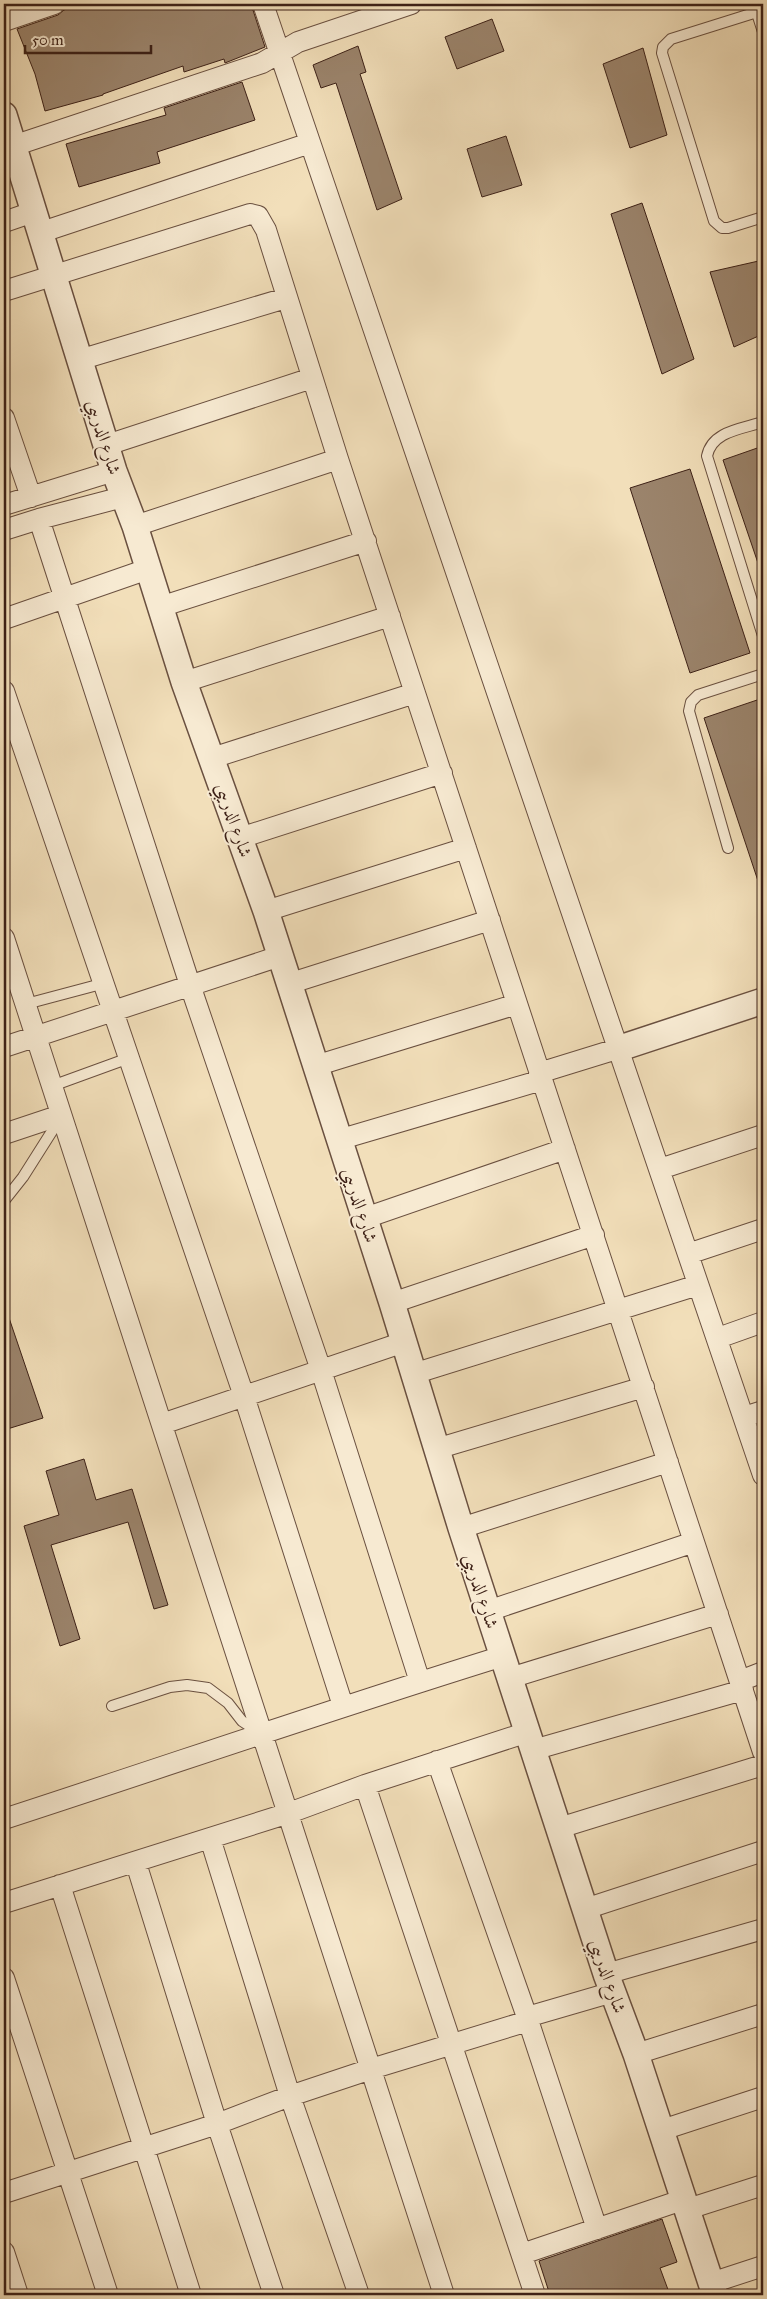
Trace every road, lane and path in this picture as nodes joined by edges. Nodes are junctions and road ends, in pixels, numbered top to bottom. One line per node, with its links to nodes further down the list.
1 (54, 4): 5 (street)
2 (263, 4): 7 (street)
3 (411, 4): 7 (street)
4 (755, 8): 6 (lane); 11 (lane)
5 (4, 20)
6 (763, 32)
7 (280, 52): 9 (street); 10 (street)
8 (4, 115): 10 (street, شارع الدريبي)
9 (310, 144): 13 (street); 59 (street)
10 (13, 146): 13 (street, شارع الدريبي)
11 (763, 217)
12 (4, 222): 13 (street)
13 (36, 222): 14 (street, شارع الدريبي)
14 (52, 275): 15 (street); 16 (street); 17 (street, شارع الدريبي)
15 (4, 291)
16 (286, 298): 17 (street); 18 (street)
17 (80, 360): 21 (street, شارع الدريبي)
18 (312, 378): 21 (street); 22 (street)
19 (4, 418): 24 (street)
20 (763, 422): 36 (lane)
21 (107, 445): 23 (street, شارع الدريبي)
22 (338, 459): 28 (street); 30 (street)
23 (114, 471): 24 (street); 25 (street, شارع الدريبي)
24 (31, 496): 26 (street)
25 (124, 497): 27 (street); 28 (street, شارع الدريبي)
26 (4, 505)
27 (39, 519): 29 (street); 32 (street)
28 (135, 526): 31 (street, شارع الدريبي)
29 (4, 530)
30 (366, 541): 33 (street); 34 (street)
31 (148, 569): 32 (street); 33 (street, شارع الدريبي)
32 (64, 598): 35 (street); 52 (street)
33 (160, 607): 38 (street, شارع الدريبي)
34 (390, 616): 38 (street); 40 (street)
35 (4, 619)
36 (763, 636)
37 (763, 674): 45 (lane)
38 (184, 682): 41 (street, شارع الدريبي)
39 (4, 691): 50 (street)
40 (416, 693): 41 (street); 42 (street)
41 (212, 758): 43 (street, شارع الدريبي)
42 (442, 774): 43 (street); 44 (street)
43 (240, 838): 46 (street, شارع الدريبي)
44 (466, 848): 46 (street); 47 (street)
45 (728, 848)
46 (266, 911): 49 (street, شارع الدريبي)
47 (490, 920): 51 (street); 55 (street)
48 (6, 949): 54 (street)
49 (280, 956): 51 (street, شارع الدريبي); 52 (street)
50 (104, 983): 54 (lane); 56 (street)
51 (288, 984): 61 (street, شارع الدريبي)
52 (190, 986): 56 (street); 81 (street)
53 (763, 1001): 59 (street)
54 (26, 1004): 57 (street)
55 (518, 1004): 61 (street); 62 (street)
56 (114, 1010): 57 (street); 60 (street)
57 (36, 1036): 58 (street); 63 (street)
58 (4, 1047)
59 (620, 1048): 62 (street); 69 (street)
60 (129, 1058): 63 (lane); 84 (street)
61 (315, 1066): 67 (street, شارع الدريبي)
62 (540, 1076): 67 (street); 68 (street)
63 (52, 1086): 64 (street)
64 (62, 1115): 65 (street); 70 (lane); 87 (street)
65 (4, 1134)
66 (763, 1135): 69 (street)
67 (338, 1140): 71 (street, شارع الدريبي)
68 (565, 1149): 71 (street); 73 (street)
69 (660, 1168): 74 (street)
70 (4, 1201)
71 (364, 1218): 76 (street, شارع الدريبي)
72 (763, 1229): 74 (street)
73 (594, 1236): 76 (street); 77 (street)
74 (688, 1254): 75 (street)
75 (698, 1285): 77 (street); 79 (street)
76 (392, 1303): 80 (street, شارع الدريبي)
77 (618, 1310): 82 (street); 83 (street)
78 (763, 1322): 79 (street)
79 (718, 1338): 86 (street)
80 (404, 1342): 81 (street); 82 (street, شارع الدريبي)
81 (321, 1370): 84 (street); 97 (street)
82 (413, 1374): 88 (street, شارع الدريبي)
83 (644, 1388): 88 (street); 89 (street)
84 (244, 1396): 87 (street); 100 (street)
85 (763, 1411): 86 (street)
86 (744, 1417): 90 (street)
87 (162, 1424): 101 (street)
88 (436, 1450): 91 (street, شارع الدريبي)
89 (668, 1462): 91 (street); 92 (street)
90 (763, 1475)
91 (461, 1528): 93 (street, شارع الدريبي)
92 (694, 1542): 93 (street); 94 (street)
93 (488, 1611): 95 (street, شارع الدريبي)
94 (718, 1614): 95 (street); 98 (street)
95 (506, 1667): 97 (street); 102 (street, شارع الدريبي)
96 (763, 1672): 98 (street)
97 (420, 1682): 100 (street)
98 (741, 1686): 102 (street); 103 (street)
99 (112, 1706): 101 (lane)
100 (343, 1706): 101 (street)
101 (263, 1734): 107 (street); 108 (street)
102 (530, 1741): 104 (street); 109 (street, شارع الدريبي)
103 (763, 1752)
104 (437, 1761): 106 (street); 120 (street)
105 (763, 1765): 109 (street)
106 (365, 1785): 107 (street); 121 (street)
107 (289, 1813): 110 (street); 123 (street)
108 (4, 1819)
109 (559, 1828): 115 (street, شارع الدريبي)
110 (210, 1838): 112 (street); 124 (street)
111 (763, 1851): 115 (street)
112 (136, 1863): 113 (street); 126 (street)
113 (60, 1885): 114 (street); 128 (street)
114 (4, 1903)
115 (585, 1910): 118 (street, شارع الدريبي)
116 (763, 1929): 118 (street)
117 (4, 1978): 129 (street)
118 (610, 1983): 120 (street); 122 (street, شارع الدريبي)
119 (763, 2014): 122 (street)
120 (527, 2019): 121 (street); 133 (street)
121 (453, 2046): 123 (street); 135 (street)
122 (636, 2054): 127 (street, شارع الدريبي)
123 (371, 2069): 124 (street); 143 (street)
124 (290, 2096): 126 (street); 142 (street)
125 (763, 2097): 127 (street)
126 (217, 2124): 128 (street); 141 (street)
127 (662, 2130): 132 (street, شارع الدريبي)
128 (143, 2147): 129 (street); 140 (street)
129 (66, 2174): 131 (street); 139 (street)
130 (763, 2185): 132 (street)
131 (4, 2193)
132 (686, 2204): 133 (street); 137 (street, شارع الدريبي)
133 (597, 2229): 135 (street)
134 (4, 2252): 138 (street)
135 (522, 2254): 144 (street)
136 (763, 2266): 137 (street)
137 (713, 2289)
138 (18, 2295)
139 (108, 2295)
140 (191, 2295)
141 (274, 2295)
142 (359, 2295)
143 (444, 2295)
144 (535, 2295)

